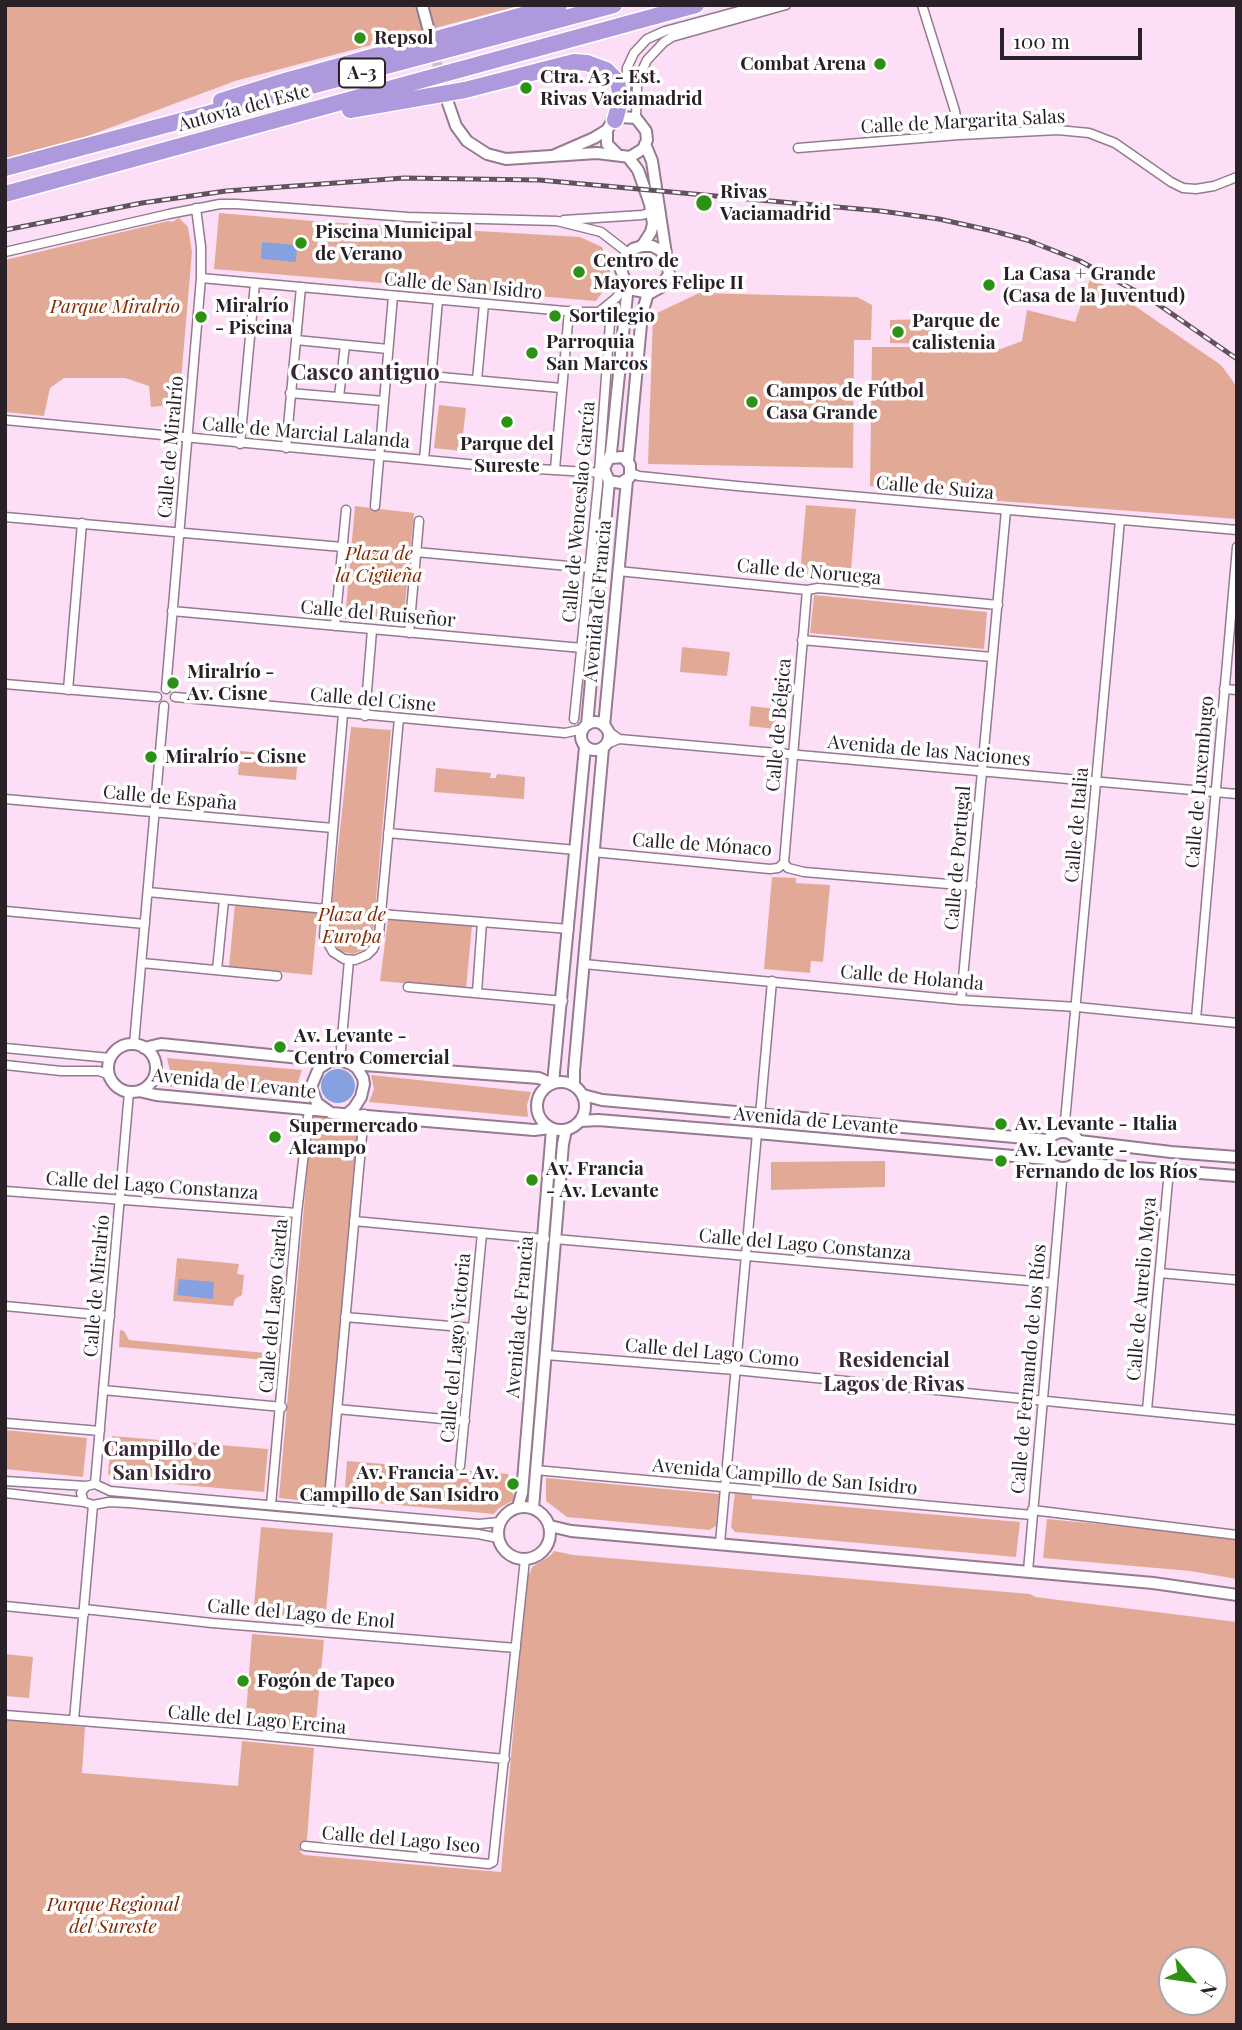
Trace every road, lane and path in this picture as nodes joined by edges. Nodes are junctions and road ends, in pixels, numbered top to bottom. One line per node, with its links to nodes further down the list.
1 (422, 5): 10 (street)
2 (519, 5): 9 (highway)
3 (559, 5): 9 (highway)
4 (614, 5): 16 (highway, Autovía del Este / A-3)
5 (696, 5): 12 (highway, Autovía del Este / A-3)
6 (761, 5): 14 (street)
7 (786, 5): 13 (street)
8 (922, 5): 15 (street)
9 (481, 26): 16 (highway)
10 (429, 32)
11 (448, 103): 19 (street)
12 (303, 114): 14 (highway); 23 (highway, Autovía del Este / A-3)
13 (636, 118): 14 (street); 17 (street)
14 (615, 122): 19 (street); 20 (street)
15 (959, 135): 18 (street, Calle de Margarita Salas); 22 (street, Calle de Margarita Salas)
16 (110, 139): 21 (highway, Autovía del Este / A-3)
17 (645, 144): 20 (street); 30 (street)
18 (798, 148)
19 (555, 155): 20 (street)
20 (622, 156): 25 (street)
21 (5, 168)
22 (1237, 177)
23 (5, 194)
24 (196, 208): 26 (street); 28 (street); 31 (street, Calle de Miralrío)
25 (652, 212): 26 (street); 27 (street)
26 (556, 221): 29 (street)
27 (642, 246): 29 (street); 30 (street)
28 (5, 252)
29 (628, 253): 33 (street)
30 (666, 258): 35 (street)
31 (201, 278): 32 (street, Calle de San Isidro); 52 (street, Calle de Miralrío)
32 (255, 283): 34 (street, Calle de San Isidro); 53 (street)
33 (627, 285): 35 (street); 39 (street); 56 (street, Avenida de Francia)
34 (301, 287): 36 (street, Calle de San Isidro); 41 (street)
35 (648, 293): 59 (street, Avenida de Francia)
36 (393, 296): 37 (street, Calle de San Isidro); 43 (street)
37 (438, 300): 38 (street, Calle de San Isidro); 45 (street)
38 (484, 304): 40 (street, Calle de San Isidro); 46 (street)
39 (603, 309): 40 (street, Calle de San Isidro); 60 (street, Calle de Wenceslao García)
40 (569, 311): 47 (street)
41 (296, 340): 42 (street); 48 (street)
42 (345, 345): 43 (street); 49 (street)
43 (388, 349): 44 (street)
44 (386, 372): 45 (street); 50 (street)
45 (431, 375): 46 (street); 57 (street)
46 (477, 380): 47 (street)
47 (561, 388): 58 (street)
48 (290, 393): 49 (street); 54 (street)
49 (340, 397): 50 (street)
50 (384, 401): 55 (street)
51 (5, 420): 52 (street, Calle de Marcial Lalanda)
52 (187, 438): 53 (street, Calle de Marcial Lalanda); 69 (street, Calle de Miralrío)
53 (240, 444): 54 (street, Calle de Marcial Lalanda)
54 (286, 448): 55 (street, Calle de Marcial Lalanda)
55 (379, 456): 57 (street, Calle de Marcial Lalanda); 61 (street)
56 (611, 458): 59 (street); 60 (street, Avenida de Francia)
57 (424, 460): 58 (street, Calle de Marcial Lalanda)
58 (555, 469): 60 (street, Calle de Marcial Lalanda)
59 (629, 471): 60 (street); 63 (street, Calle de Suiza); 74 (street, Avenida de Francia)
60 (604, 476): 73 (street, Calle de Wenceslao García); 98 (street, Avenida de Francia)
61 (375, 506)
62 (346, 510): 70 (street)
63 (1006, 510): 65 (street, Calle de Suiza); 76 (street, Calle de Portugal)
64 (5, 517): 67 (street)
65 (1120, 520): 68 (street, Calle de Suiza); 103 (street, Calle de Italia)
66 (419, 521): 72 (street)
67 (82, 523): 69 (street); 88 (street)
68 (1237, 530)
69 (179, 532): 70 (street); 77 (street, Calle de Miralrío)
70 (342, 547): 78 (street)
71 (1237, 547): 81 (street, Calle de Luxembugo)
72 (416, 552): 73 (street); 80 (street)
73 (590, 568): 83 (street, Calle de Wenceslao García)
74 (618, 571): 75 (street, Calle de Noruega); 97 (street, Avenida de Francia)
75 (807, 590): 76 (street, Calle de Noruega); 82 (street, Calle de Bélgica)
76 (998, 605): 84 (street, Calle de Portugal)
77 (172, 611): 78 (street, Calle del Ruiseñor); 86 (street, Calle de Miralrío)
78 (335, 626): 79 (street, Calle del Ruiseñor)
79 (372, 630): 80 (street, Calle del Ruiseñor); 94 (street)
80 (408, 632): 83 (street, Calle del Ruiseñor)
81 (1233, 632): 87 (street, Calle de Luxembugo)
82 (802, 639): 84 (street); 101 (street, Calle de Bélgica)
83 (582, 648): 96 (street, Calle de Wenceslao García)
84 (992, 656): 102 (street, Calle de Portugal)
85 (5, 684): 88 (street)
86 (166, 689): 90 (street); 91 (street)
87 (1224, 689): 89 (street); 104 (street, Calle de Luxembugo)
88 (68, 690): 90 (street)
89 (1237, 690)
90 (158, 697): 92 (street)
91 (175, 697): 92 (street); 93 (street, Calle del Cisne)
92 (164, 706): 107 (street)
93 (342, 714): 94 (street, Calle del Cisne); 108 (street)
94 (365, 716): 95 (street, Calle del Cisne)
95 (399, 718): 98 (street, Calle del Cisne); 109 (street)
96 (574, 719)
97 (606, 728): 98 (street); 99 (street); 100 (street, Avenida de Francia)
98 (584, 735): 100 (street); 110 (street, Avenida de Francia)
99 (619, 739): 100 (street, Avenida de las Naciones); 101 (street, Avenida de las Naciones)
100 (605, 746): 111 (street)
101 (792, 754): 102 (street, Avenida de las Naciones); 112 (street, Calle de Bélgica)
102 (982, 771): 103 (street, Avenida de las Naciones); 113 (street, Calle de Portugal)
103 (1096, 782): 104 (street, Avenida de las Naciones); 132 (street, Calle de Italia)
104 (1215, 793): 105 (street, Avenida de las Naciones); 133 (street, Calle de Luxembugo)
105 (1237, 794)
106 (5, 799): 107 (street, Calle de España)
107 (155, 812): 108 (street, Calle de España); 114 (street)
108 (332, 828): 116 (street)
109 (388, 833): 110 (street); 118 (street)
110 (576, 850): 121 (street, Avenida de Francia)
111 (593, 852): 112 (street, Calle de Mónaco); 124 (street)
112 (784, 863): 113 (street, Calle de Mónaco)
113 (972, 886): 130 (street, Calle de Portugal)
114 (148, 892): 115 (street); 120 (street)
115 (223, 900): 116 (street); 125 (street)
116 (326, 909): 122 (street)
117 (5, 911): 120 (street)
118 (381, 914): 119 (street); 122 (street)
119 (482, 922): 121 (street); 129 (street)
120 (145, 925): 123 (street)
121 (569, 929): 131 (street, Avenida de Francia)
122 (349, 960): 138 (street)
123 (142, 963): 125 (street); 135 (street)
124 (584, 964): 127 (street, Calle de Holanda); 142 (street)
125 (217, 970): 126 (street)
126 (277, 976)
127 (772, 981): 130 (street, Calle de Holanda); 149 (street)
128 (408, 986): 129 (street)
129 (477, 992): 131 (street)
130 (961, 1000): 132 (street, Calle de Holanda)
131 (563, 1001): 141 (street, Avenida de Francia)
132 (1077, 1007): 133 (street, Calle de Holanda); 153 (street, Calle de Italia)
133 (1196, 1019): 134 (street, Calle de Holanda)
134 (1237, 1023)
135 (139, 1046): 137 (street); 138 (street, Avenida de Levante); 143 (street)
136 (5, 1048): 137 (street)
137 (110, 1058): 140 (street)
138 (340, 1061): 141 (street, Avenida de Levante); 146 (street); 147 (street)
139 (5, 1065): 140 (street)
140 (109, 1075): 143 (street)
141 (553, 1084): 142 (street); 151 (street)
142 (574, 1086): 144 (street)
143 (134, 1091): 145 (street, Avenida de Levante); 164 (street, Calle de Miralrío)
144 (583, 1095): 149 (street, Avenida de Levante); 150 (street)
145 (309, 1109): 146 (street, Avenida de Levante); 165 (street, Calle del Lago Garda)
146 (326, 1111): 147 (street)
147 (346, 1114): 148 (street)
148 (364, 1114): 151 (street); 166 (street)
149 (760, 1115): 155 (street, Avenida de Levante)
150 (581, 1121): 152 (street); 154 (street, Avenida de Levante)
151 (551, 1128): 152 (street); 168 (street, Avenida de Francia)
152 (566, 1130): 168 (street, Avenida de Francia)
153 (1064, 1132): 155 (street); 156 (street)
154 (757, 1133): 158 (street, Avenida de Levante); 169 (street)
155 (1048, 1140): 158 (street)
156 (1079, 1141): 157 (street); 159 (street)
157 (1237, 1157)
158 (1047, 1159): 160 (street)
159 (1076, 1163): 160 (street); 161 (street)
160 (1063, 1169): 172 (street, Calle de Fernando de los Ríos)
161 (1169, 1170): 162 (street); 170 (street, Calle de Aurelio Moya)
162 (1237, 1176)
163 (5, 1191): 164 (street, Calle del Lago Constanza)
164 (120, 1199): 165 (street, Calle del Lago Constanza); 174 (street, Calle de Miralrío)
165 (297, 1213): 181 (street, Calle del Lago Garda)
166 (354, 1221): 167 (street, Calle del Lago Constanza); 175 (street)
167 (482, 1233): 168 (street, Calle del Lago Constanza); 176 (street, Calle del Lago Victoria)
168 (550, 1239): 169 (street, Calle del Lago Constanza); 177 (street, Avenida de Francia); 199 (street, Avenida de Francia)
169 (745, 1255): 172 (street, Calle del Lago Constanza); 178 (street)
170 (1160, 1273): 171 (street); 183 (street, Calle de Aurelio Moya)
171 (1237, 1280)
172 (1053, 1283): 180 (street, Calle de Fernando de los Ríos)
173 (5, 1307): 174 (street)
174 (110, 1316): 179 (street, Calle de Miralrío)
175 (345, 1317): 176 (street); 182 (street)
176 (473, 1328): 185 (street, Calle del Lago Victoria)
177 (546, 1355): 178 (street, Calle del Lago Como); 189 (street, Avenida de Francia)
178 (735, 1370): 180 (street, Calle del Lago Como); 192 (street)
179 (103, 1390): 181 (street); 187 (street, Calle de Miralrío)
180 (1042, 1400): 183 (street, Calle del Lago Como); 202 (street, Calle de Fernando de los Ríos)
181 (282, 1407): 198 (street, Calle del Lago Garda)
182 (337, 1409): 185 (street); 201 (street)
183 (1147, 1410): 184 (street, Calle del Lago Como)
184 (1237, 1420)
185 (465, 1421): 188 (street, Calle del Lago Victoria)
186 (5, 1423): 187 (street)
187 (100, 1431): 191 (street, Calle de Miralrío)
188 (460, 1466)
189 (535, 1470): 192 (street, Avenida Campillo de San Isidro); 200 (street, Avenida de Francia)
190 (5, 1481): 191 (street)
191 (91, 1485): 193 (street); 195 (street)
192 (726, 1488): 202 (street, Avenida Campillo de San Isidro); 207 (street)
193 (106, 1490): 196 (street); 198 (street)
194 (5, 1493): 195 (street)
195 (84, 1502): 197 (street)
196 (105, 1503): 197 (street); 206 (street)
197 (93, 1505): 212 (street)
198 (271, 1505): 201 (street)
199 (518, 1507): 200 (street); 203 (street)
200 (533, 1508): 204 (street)
201 (328, 1510): 203 (street)
202 (1032, 1512): 205 (street, Avenida Campillo de San Isidro); 209 (street, Calle de Fernando de los Ríos)
203 (500, 1522): 206 (street)
204 (550, 1526): 207 (street); 208 (street)
205 (1237, 1535)
206 (498, 1538): 208 (street)
207 (720, 1544): 209 (street)
208 (525, 1559): 213 (street)
209 (1028, 1571): 210 (street)
210 (1237, 1595)
211 (5, 1606): 212 (street, Calle del Lago de Enol)
212 (84, 1612): 213 (street, Calle del Lago de Enol); 215 (street)
213 (516, 1648): 216 (street)
214 (5, 1715): 215 (street, Calle del Lago Ercina)
215 (74, 1720): 216 (street, Calle del Lago Ercina)
216 (505, 1759): 217 (street, Calle del Lago Iseo)
217 (305, 1846)

